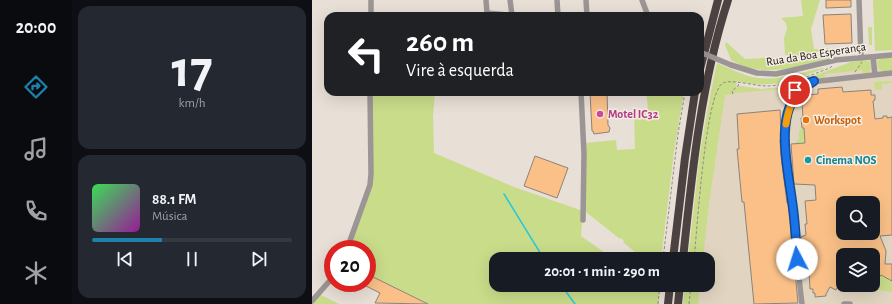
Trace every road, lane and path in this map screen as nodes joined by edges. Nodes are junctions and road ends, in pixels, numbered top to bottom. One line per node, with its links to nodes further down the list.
1 (371, 0): 10 (street)
2 (486, 0): 11 (street)
3 (510, 0): 12 (street)
4 (557, 0): 13 (street)
5 (586, 0): 14 (street)
6 (642, 0): 15 (street)
7 (718, 0): 16 (highway)
8 (728, 0): 37 (highway)
9 (859, 0): 20 (street)
10 (371, 12)
11 (487, 12)
12 (514, 12)
13 (558, 12)
14 (587, 12)
15 (646, 12)
16 (704, 54)
17 (704, 54): 21 (street, Rua da Boa Esperança, bridge)
18 (892, 55): 19 (street, Rua da Boa Esperança)
19 (873, 57): 20 (street, Rua da Boa Esperança); 23 (street)
20 (861, 58): 21 (street, Rua da Boa Esperança); 24 (path)
21 (836, 60): 26 (path)
22 (892, 73): 23 (street)
23 (875, 75): 24 (street)
24 (854, 77): 25 (street)
25 (814, 81): 28 (street); 49 (street)
26 (739, 83): 27 (path); 38 (path)
27 (733, 94)
28 (787, 94)
29 (370, 96): 34 (street)
30 (581, 96): 33 (street)
31 (684, 96): 35 (path)
32 (694, 96): 36 (highway)
33 (583, 220)
34 (350, 240)
35 (664, 252)
36 (674, 252)
37 (684, 252)
38 (695, 252)
39 (324, 288): 44 (street)
40 (659, 292): 45 (path)
41 (669, 292): 46 (highway)
42 (679, 292): 47 (highway)
43 (690, 292): 48 (path)
44 (312, 301)
45 (658, 304)
46 (668, 304)
47 (678, 304)
48 (689, 304)
49 (802, 304)
50 (844, 304): 51 (street)
51 (850, 304)

